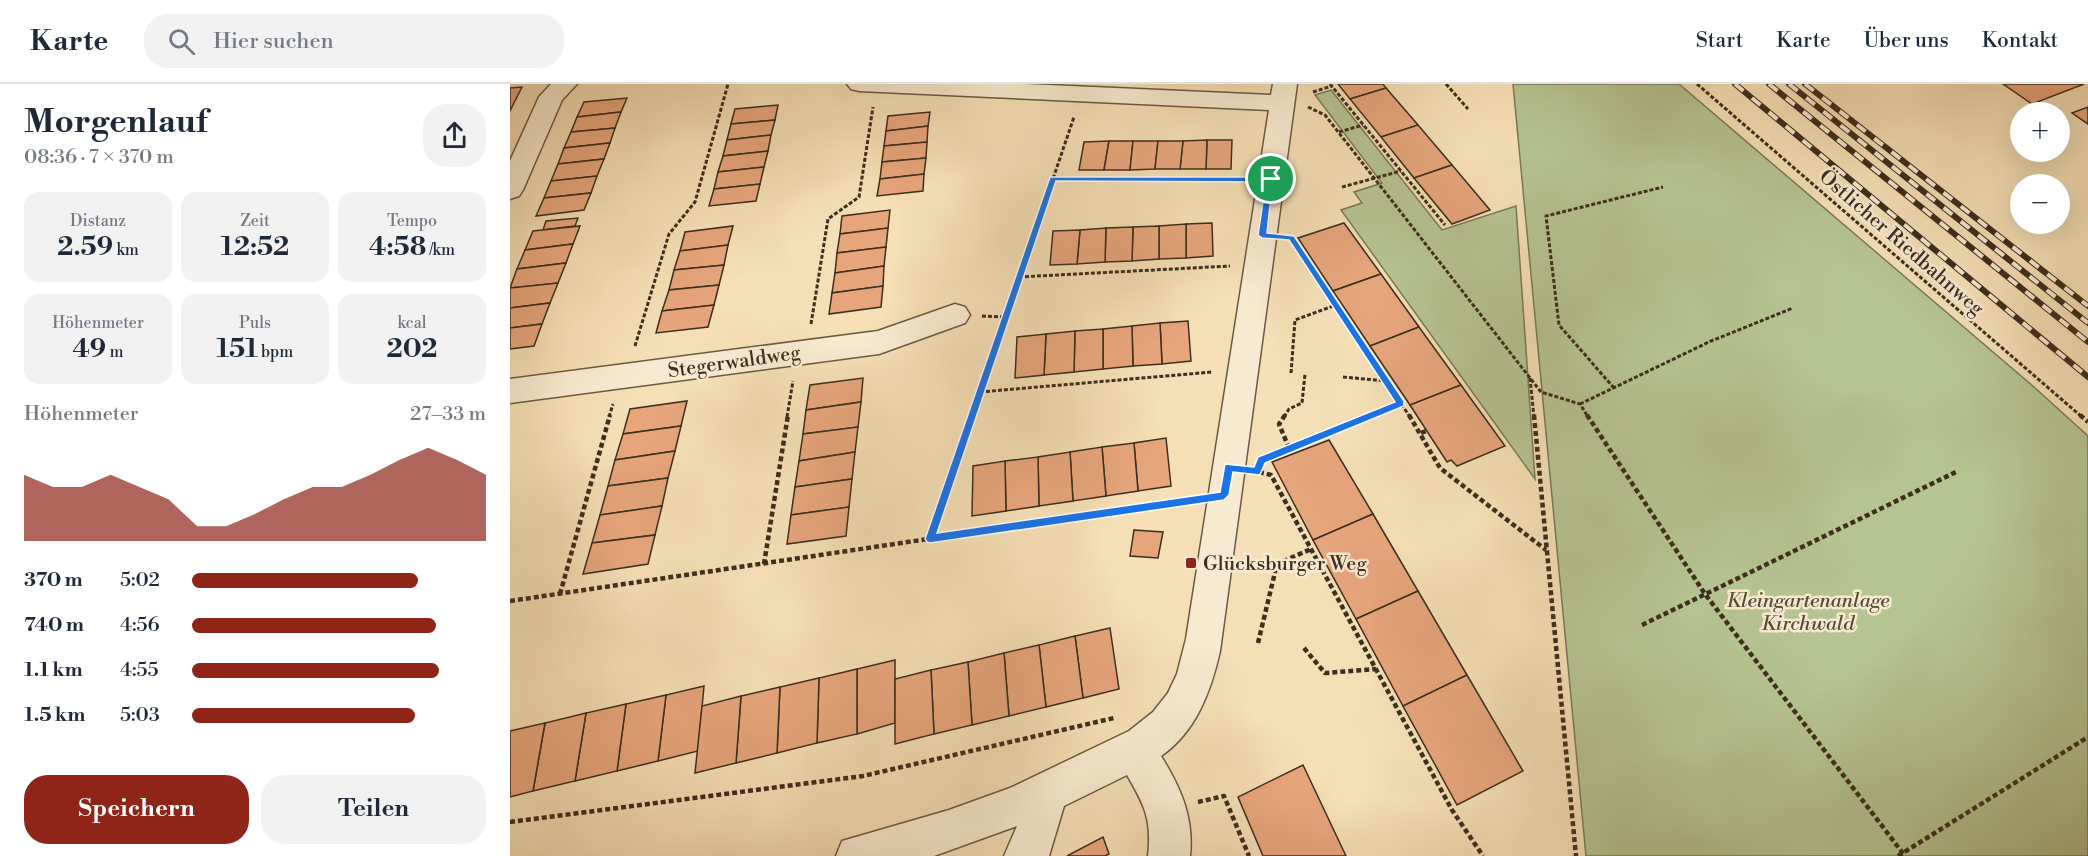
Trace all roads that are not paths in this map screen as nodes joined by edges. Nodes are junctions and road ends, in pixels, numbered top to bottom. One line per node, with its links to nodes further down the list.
1 (565, 84): 5 (street)
2 (859, 84): 3 (street)
3 (876, 85): 4 (street)
4 (1289, 96): 8 (street)
5 (510, 190)
6 (955, 315): 7 (street, Stegerwaldweg)
7 (510, 391)
8 (1135, 750): 9 (street); 12 (street)
9 (1046, 796): 10 (street); 11 (street)
10 (857, 856)
11 (1025, 856)
12 (1169, 856)

